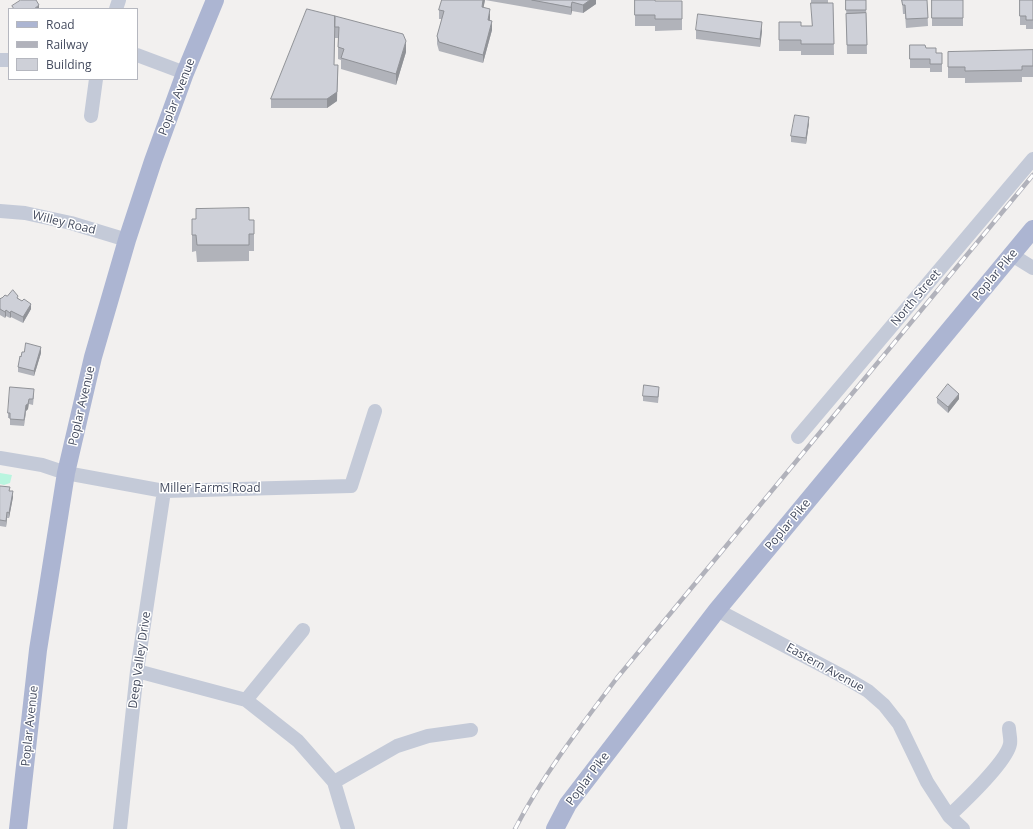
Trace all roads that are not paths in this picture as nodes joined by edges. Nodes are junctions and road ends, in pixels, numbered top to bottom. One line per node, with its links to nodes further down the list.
1 (215, 0): 3 (main road, Poplar Avenue)
2 (138, 55): 3 (street)
3 (185, 73): 9 (main road, Poplar Avenue)
4 (96, 80): 5 (street)
5 (91, 116)
6 (1033, 159): 13 (street, North Street)
7 (0, 211): 9 (street, Willey Road)
8 (1033, 229): 10 (main road, Poplar Pike)
9 (127, 240): 15 (main road, Poplar Avenue)
10 (1012, 255): 11 (street); 17 (main road, Poplar Pike)
11 (1033, 268)
12 (375, 411): 16 (street, Miller Farms Road)
13 (798, 437)
14 (0, 458): 15 (street, Miller Farms Road)
15 (66, 473): 16 (street, Miller Farms Road); 25 (main road, Poplar Avenue)
16 (164, 491): 19 (street, Deep Valley Drive)
17 (717, 610): 24 (street, Eastern Avenue); 28 (main road, Poplar Pike)
18 (303, 630): 20 (street)
19 (137, 671): 20 (street); 26 (street, Deep Valley Drive)
20 (246, 700): 23 (street)
21 (1009, 728): 24 (street)
22 (471, 730): 23 (street)
23 (334, 782): 27 (street)
24 (949, 816): 29 (street, Eastern Avenue)
25 (18, 829)
26 (120, 829)
27 (348, 829)
28 (555, 829)
29 (962, 829)

